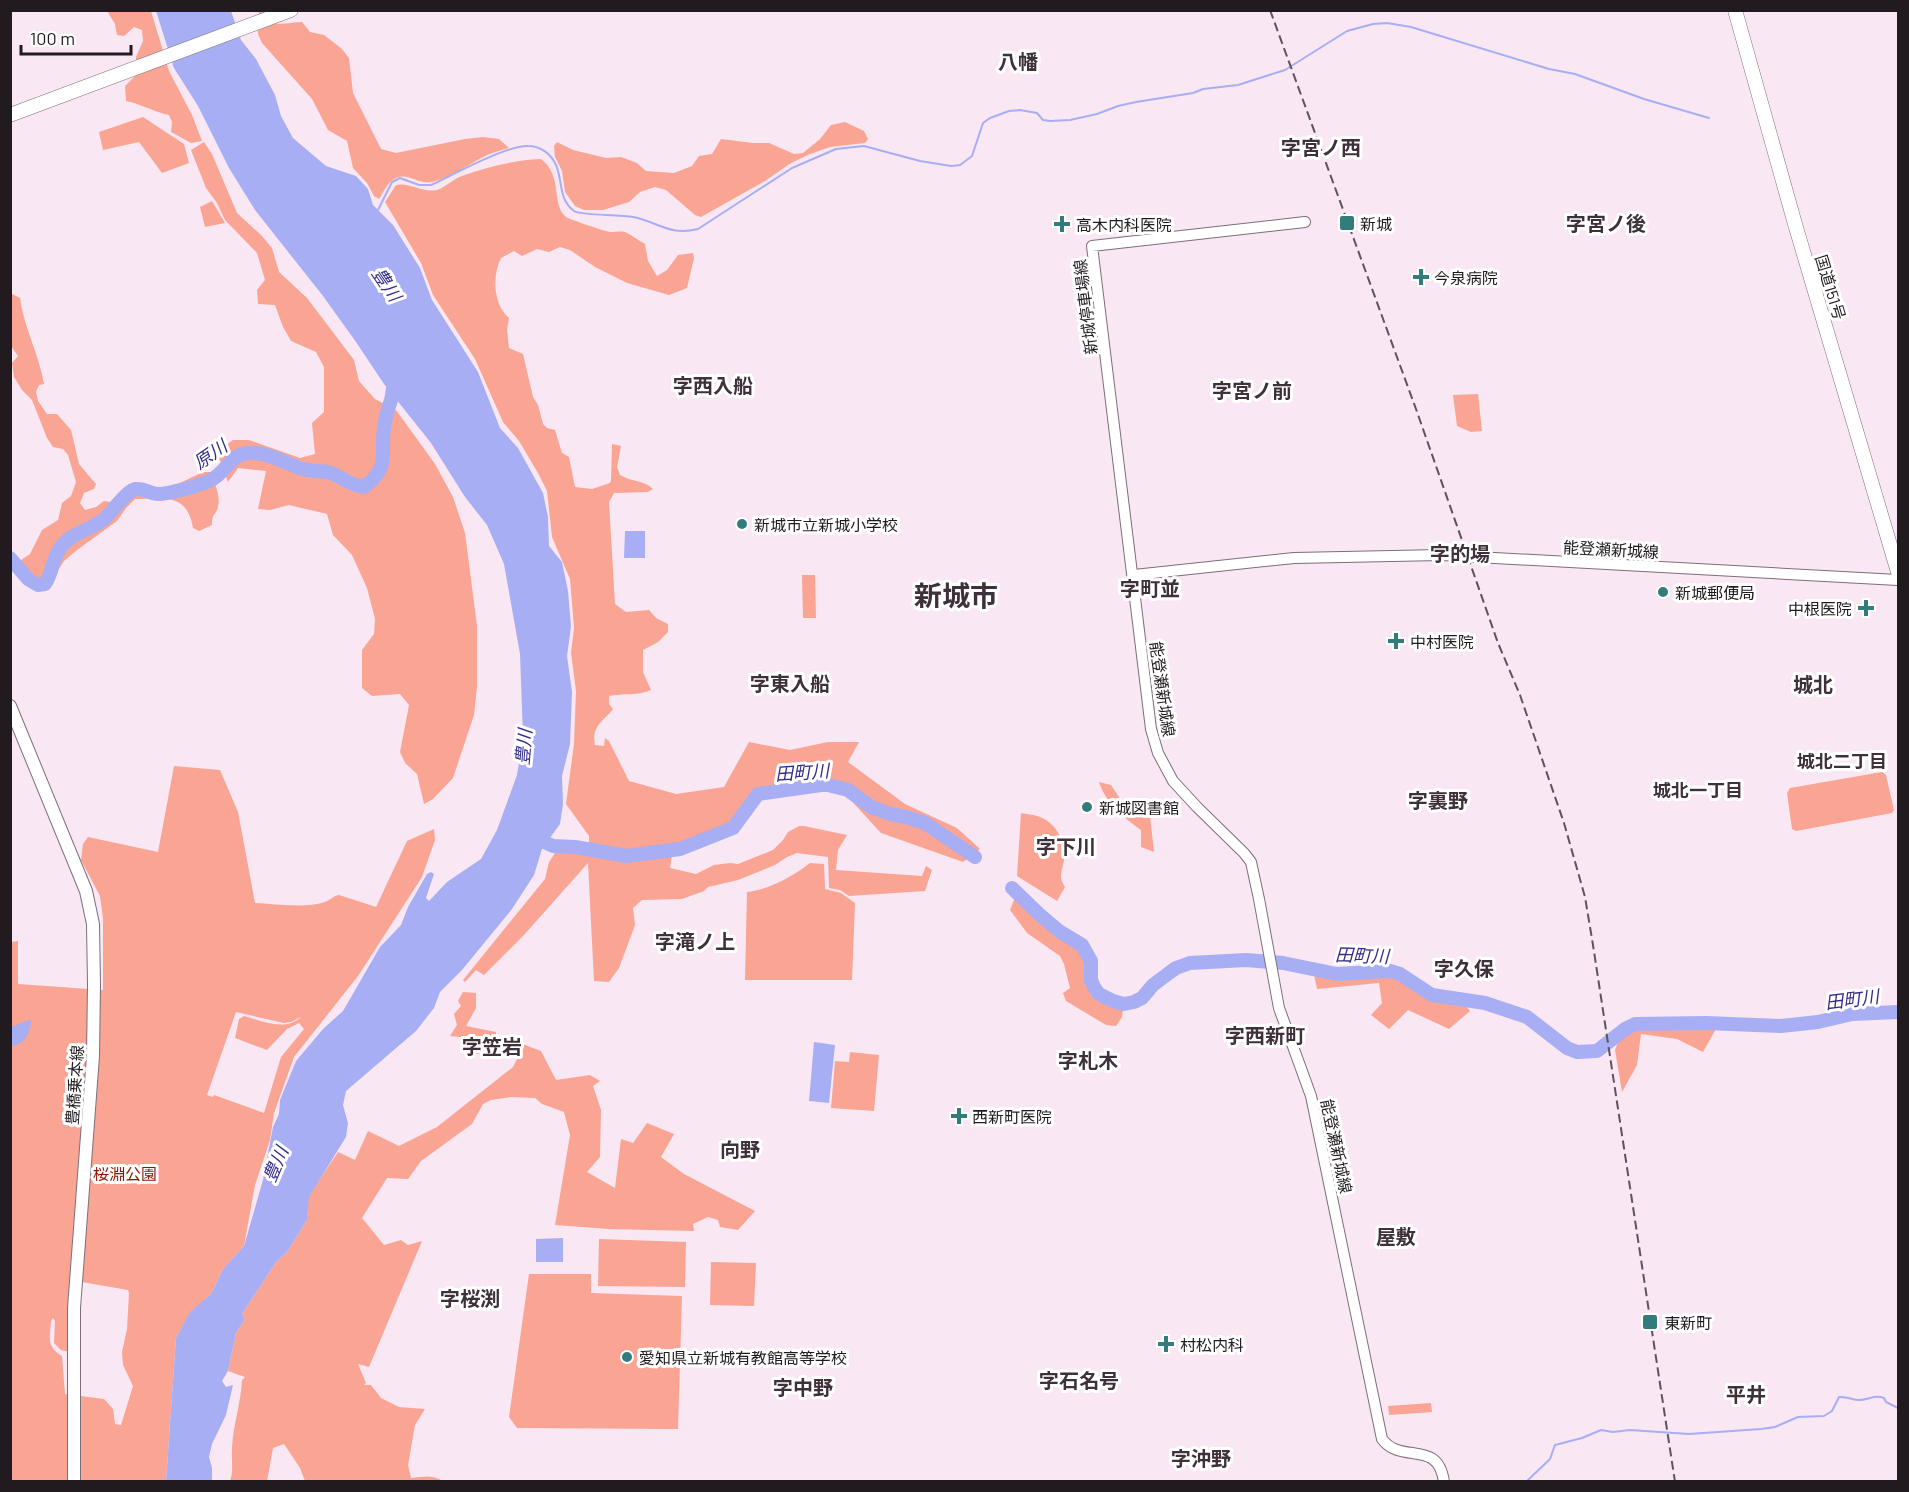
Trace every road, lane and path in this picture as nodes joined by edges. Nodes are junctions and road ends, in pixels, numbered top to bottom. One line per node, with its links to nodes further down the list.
1 (291, 10): 3 (highway)
2 (1735, 10): 5 (highway, 国道151号)
3 (10, 115)
4 (1305, 222): 6 (main road, 新城停車場線)
5 (1899, 572)
6 (1134, 575): 7 (main road, 能登瀬新城線); 10 (main road, 能登瀬新城線)
7 (1899, 580)
8 (10, 706): 9 (main road, 豊橋乗本線)
9 (74, 1482)
10 (1444, 1482)

